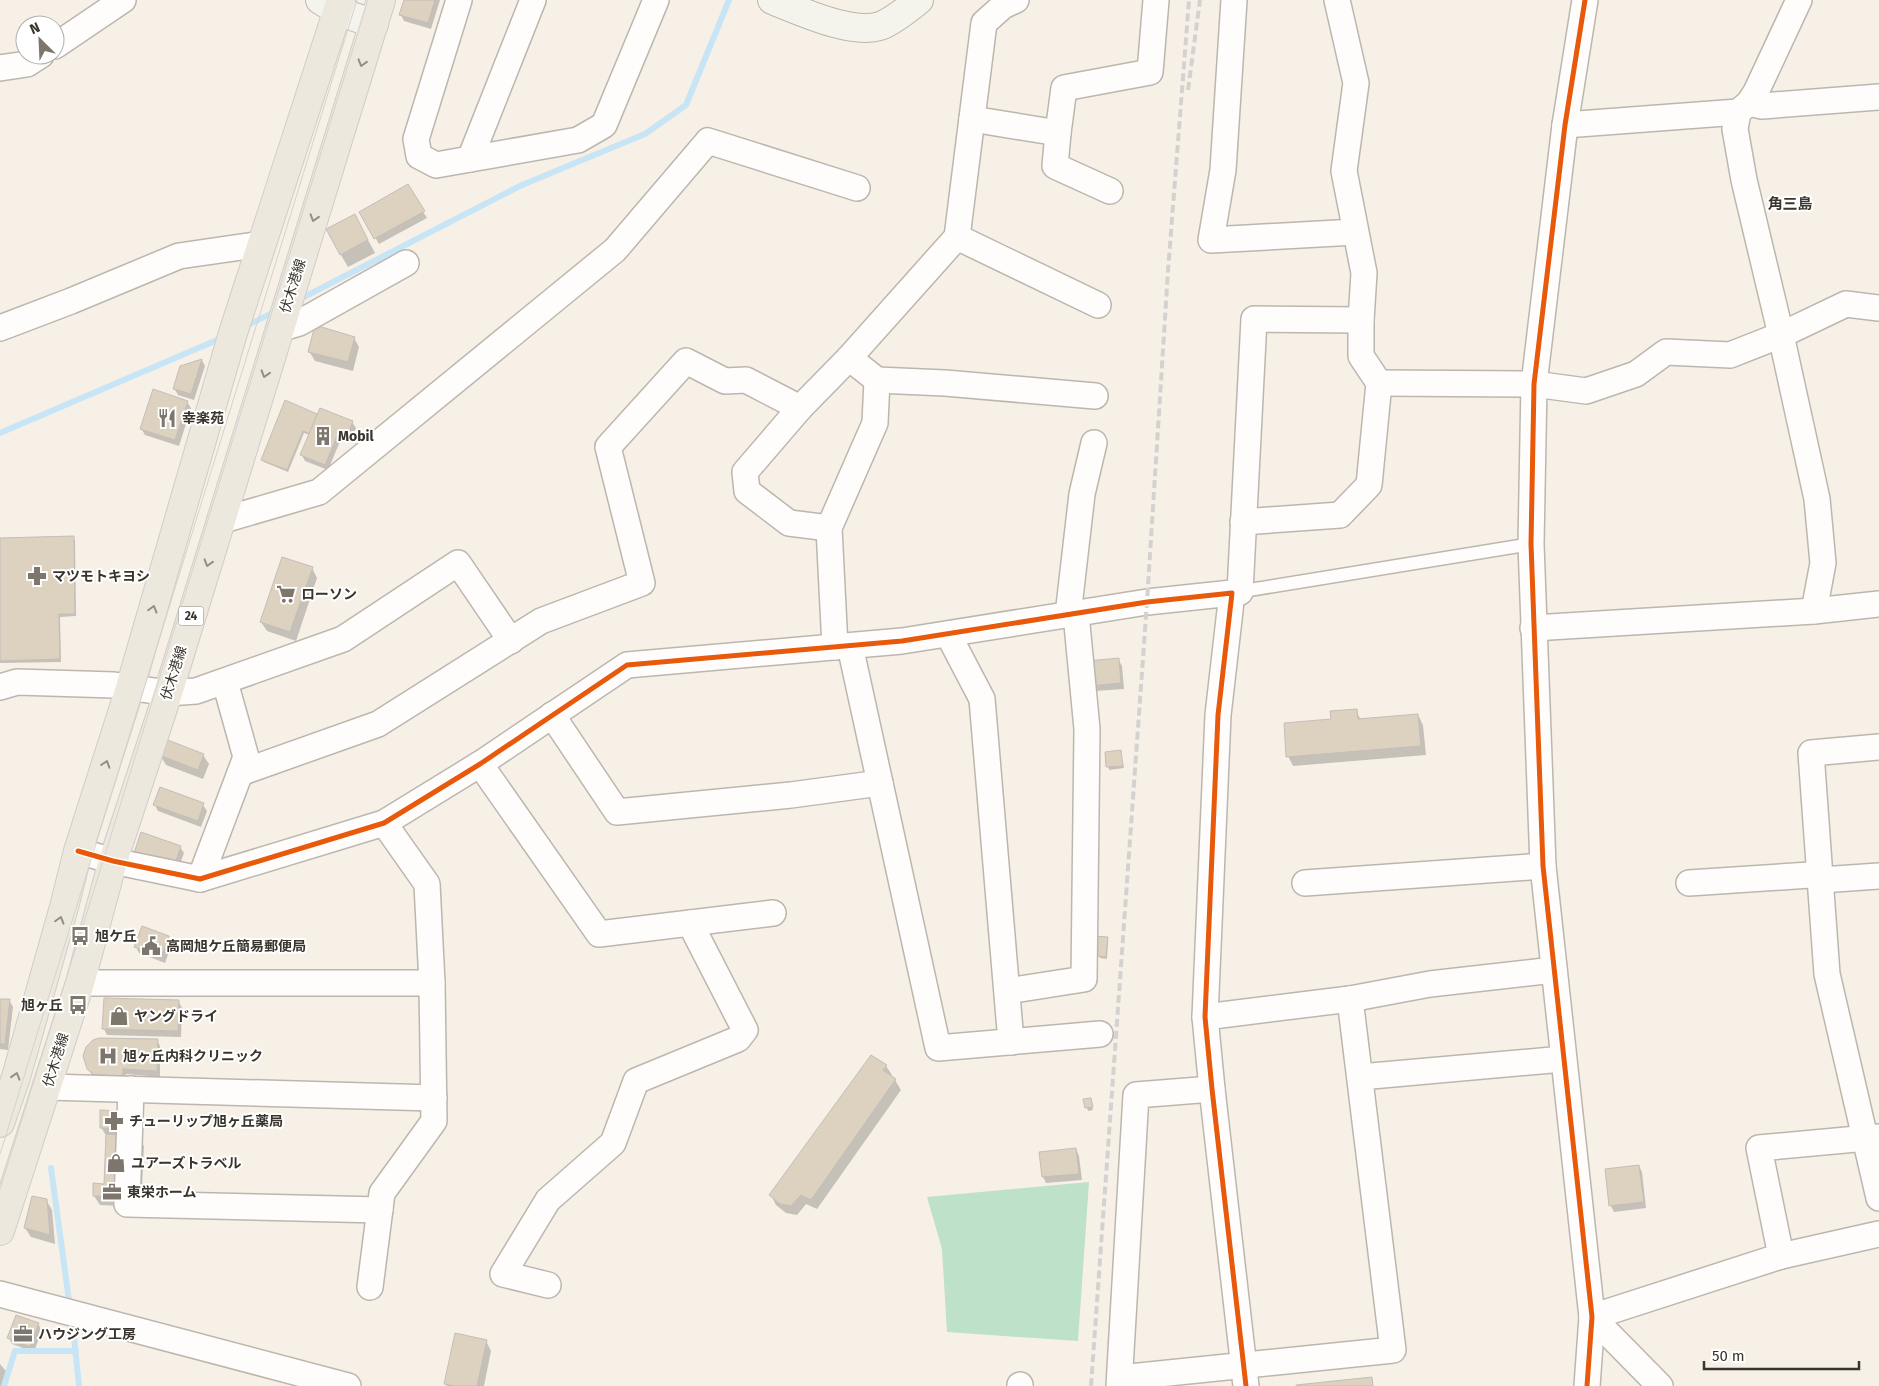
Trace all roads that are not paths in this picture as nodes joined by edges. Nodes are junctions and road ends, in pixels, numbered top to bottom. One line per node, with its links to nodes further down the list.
1 (123, 0): 16 (street)
2 (459, 0): 24 (street)
3 (534, 0): 24 (street)
4 (656, 0): 24 (street)
5 (772, 0): 14 (street)
6 (919, 0): 14 (street)
7 (1016, 0): 21 (street)
8 (1156, 0): 23 (street)
9 (1234, 0): 27 (street)
10 (1337, 0): 27 (street)
11 (1584, 0): 22 (street)
12 (1799, 0): 20 (street)
13 (333, 4): 15 (street); 29 (main road)
14 (807, 6)
15 (378, 12): 35 (main road, 伏木港線 / 24, one-way to 35)
16 (65, 39)
17 (20, 65): 18 (street)
18 (0, 68)
19 (1879, 97): 20 (street)
20 (1744, 108): 22 (street); 36 (street)
21 (972, 119): 23 (street); 28 (street)
22 (1565, 125): 40 (street)
23 (1058, 133): 26 (street)
24 (470, 159)
25 (857, 188): 44 (street)
26 (1110, 191)
27 (1355, 232): 33 (street)
28 (957, 237): 31 (street); 37 (street)
29 (262, 244): 34 (street); 58 (main road, one-way to 29)
30 (406, 263): 35 (street)
31 (1098, 305)
32 (1879, 308): 36 (street)
33 (1361, 320): 39 (street); 45 (street)
34 (0, 328)
35 (279, 329): 44 (main road, 伏木港線 / 24, one-way to 44)
36 (1781, 335): 40 (street); 50 (street)
37 (849, 358): 38 (street); 42 (street)
38 (877, 380): 41 (street); 46 (street)
39 (1380, 383): 40 (street); 45 (street)
40 (1534, 384): 47 (street)
41 (1095, 396)
42 (800, 408): 46 (street); 54 (street)
43 (1094, 443): 51 (street)
44 (220, 521): 59 (main road, 伏木港線 / 24, one-way to 59)
45 (1243, 522): 48 (street)
46 (829, 528): 55 (street)
47 (1531, 544): 48 (lane); 52 (street)
48 (1236, 592): 51 (street); 81 (street)
49 (1879, 604): 50 (street)
50 (1814, 611): 52 (street)
51 (1072, 614): 53 (street); 79 (street)
52 (1533, 628): 68 (street)
53 (948, 634): 55 (street); 79 (street)
54 (511, 641): 56 (street); 63 (street)
55 (843, 647): 60 (street); 64 (street)
56 (224, 682): 59 (street); 63 (street)
57 (0, 686): 58 (street)
58 (130, 688): 59 (street); 66 (main road, one-way to 58)
59 (168, 693): 67 (main road, 伏木港線 / 24)
60 (552, 715): 62 (street); 64 (street)
61 (1879, 748): 71 (street)
62 (480, 764): 65 (street); 75 (street)
63 (240, 773): 70 (street)
64 (880, 783): 83 (street)
65 (384, 823): 70 (street); 78 (street)
66 (78, 851): 67 (street); 90 (main road, one-way to 66)
67 (113, 861): 70 (street); 77 (main road, 伏木港線 / 24)
68 (1543, 866): 72 (street); 76 (street)
69 (1879, 876): 71 (street)
70 (200, 879)
71 (1821, 880): 73 (street); 91 (street)
72 (1305, 883)
73 (1689, 883)
74 (773, 913): 75 (street)
75 (690, 923): 97 (street)
76 (1554, 970): 80 (street); 84 (street)
77 (80, 983): 78 (street); 86 (main road, 伏木港線 / 24)
78 (432, 984): 89 (street)
79 (1007, 991): 83 (street)
80 (1350, 1000): 81 (street); 85 (street)
81 (1205, 1016): 88 (street)
82 (1100, 1034): 83 (street)
83 (1011, 1042)
84 (1563, 1059): 85 (street); 100 (street)
85 (1360, 1077): 101 (street)
86 (48, 1087): 87 (street); 94 (main road, 伏木港線 / 24)
87 (131, 1089): 89 (street); 93 (street)
88 (1212, 1089): 101 (street); 102 (street)
89 (434, 1098): 93 (street)
90 (0, 1123)
91 (1872, 1138): 92 (street); 96 (street)
92 (1879, 1198)
93 (380, 1210): 98 (street)
94 (0, 1231)
95 (1879, 1234): 96 (street)
96 (1781, 1256): 100 (street)
97 (548, 1285)
98 (370, 1287)
99 (0, 1294): 103 (street)
100 (1592, 1317): 104 (street); 105 (street)
101 (1245, 1375): 102 (street)
102 (1119, 1382)
103 (333, 1384)
104 (1587, 1386)
105 (1660, 1386)

